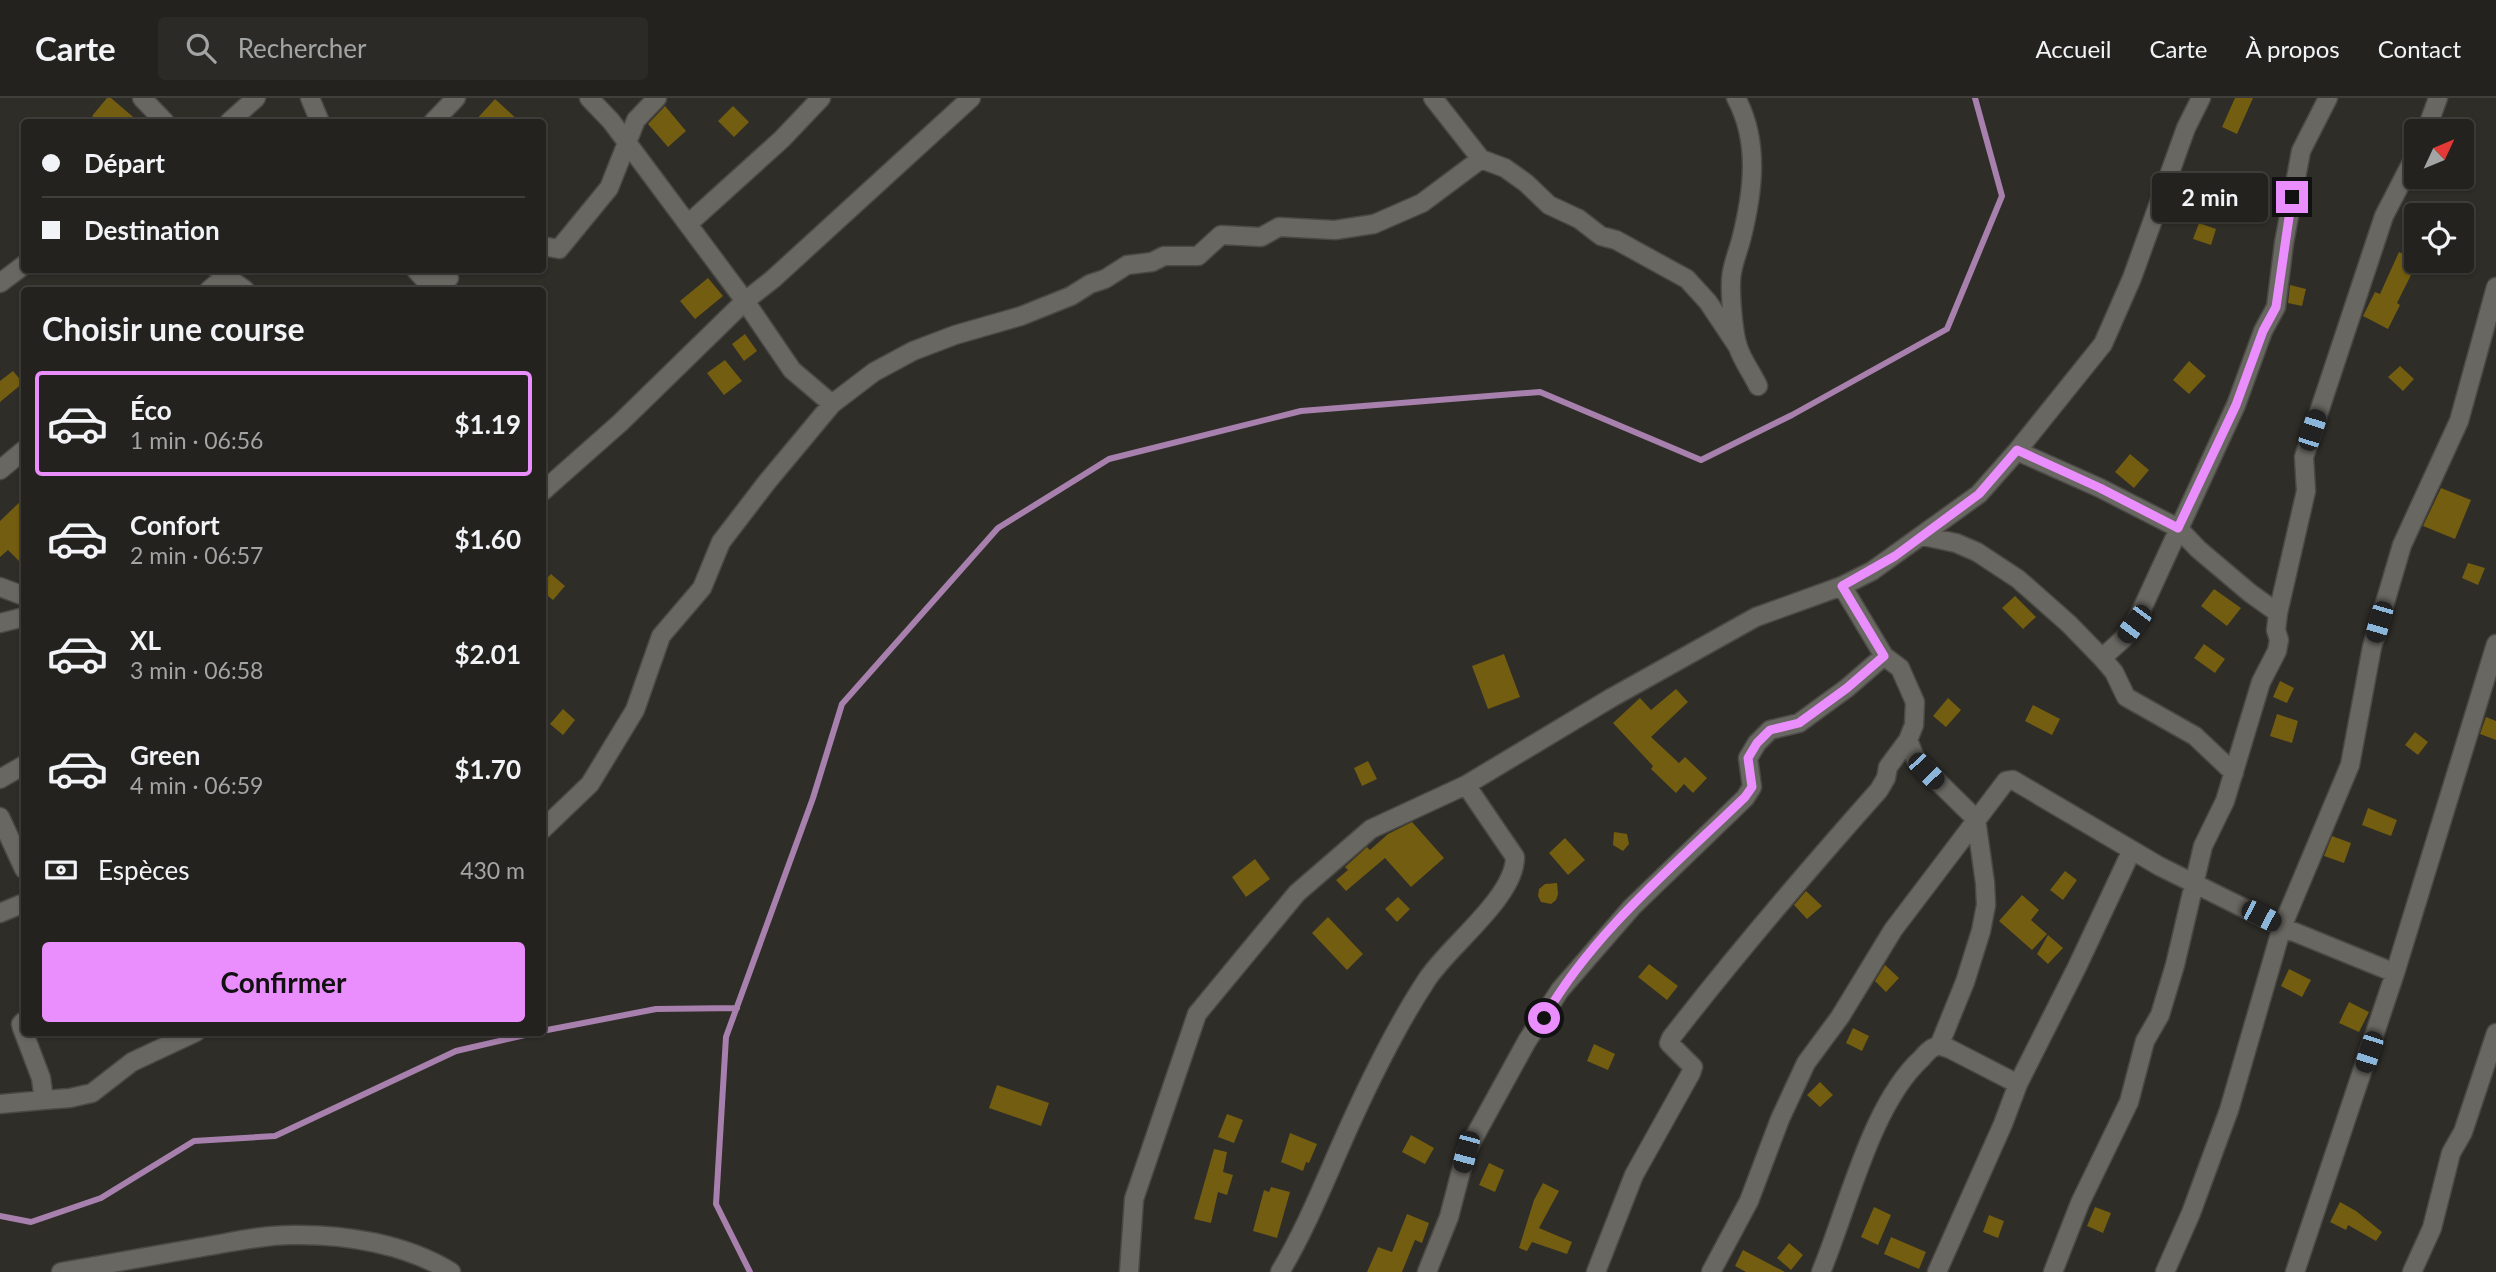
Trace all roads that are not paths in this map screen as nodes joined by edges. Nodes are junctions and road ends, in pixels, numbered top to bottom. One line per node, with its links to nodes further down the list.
1 (142, 98): 14 (street)
2 (257, 98): 15 (street)
3 (310, 98): 16 (street)
4 (456, 98): 17 (street)
5 (589, 98): 19 (street)
6 (657, 98): 19 (street)
7 (821, 98): 22 (street)
8 (971, 98): 33 (street)
9 (1433, 98): 20 (street)
10 (1736, 98): 34 (street)
11 (2201, 98): 37 (street)
12 (2328, 98): 41 (street)
13 (2438, 98): 18 (street)
14 (162, 119)
15 (232, 119)
16 (321, 119)
17 (436, 119)
18 (2430, 119)
19 (626, 142): 22 (street); 23 (street)
20 (1481, 159): 34 (street); 36 (street)
21 (2404, 177): 46 (street)
22 (688, 224): 33 (street)
23 (546, 247)
24 (21, 267): 29 (street)
25 (224, 273): 30 (street)
26 (228, 273): 31 (street)
27 (419, 273): 28 (street)
28 (449, 279)
29 (0, 283)
30 (212, 287)
31 (242, 287)
32 (2496, 287): 65 (street)
33 (745, 301): 36 (street); 40 (street)
34 (1738, 347): 35 (street)
35 (1758, 386)
36 (832, 404): 59 (street)
37 (2017, 450): 41 (street); 42 (street)
38 (21, 452): 39 (street)
39 (0, 470)
40 (546, 488)
41 (2178, 528): 46 (street); 51 (street)
42 (1923, 536): 43 (street); 51 (street)
43 (1842, 586): 50 (street); 56 (street)
44 (0, 587): 45 (street)
45 (21, 595)
46 (2278, 613): 54 (street)
47 (21, 618): 48 (street)
48 (0, 623)
49 (2496, 644): 66 (street)
50 (1884, 656): 52 (street); 78 (street)
51 (2102, 658): 54 (street)
52 (1908, 740): 58 (street); 79 (street)
53 (21, 767): 55 (street)
54 (2234, 773): 62 (street)
55 (0, 779)
56 (1466, 785): 76 (street); 77 (street)
57 (0, 817): 61 (street)
58 (1976, 819): 60 (street); 70 (street); 80 (street)
59 (546, 826)
60 (2131, 852): 62 (street); 71 (street)
61 (21, 862)
62 (2193, 883): 65 (street); 83 (street)
63 (21, 904): 64 (street)
64 (0, 914)
65 (2282, 927): 66 (street); 84 (street)
66 (2395, 974): 85 (street)
67 (2496, 1033): 86 (street)
68 (25, 1036): 72 (street)
69 (187, 1036): 72 (street)
70 (1939, 1046): 71 (street); 81 (street)
71 (2018, 1084): 82 (street)
72 (44, 1100): 73 (street)
73 (0, 1103)
74 (61, 1272): 75 (street)
75 (451, 1272)
76 (1129, 1272)
77 (1280, 1272)
78 (1427, 1272)
79 (1595, 1272)
80 (1711, 1272)
81 (1821, 1272)
82 (1937, 1272)
83 (2053, 1272)
84 (2165, 1272)
85 (2295, 1272)
86 (2412, 1272)

